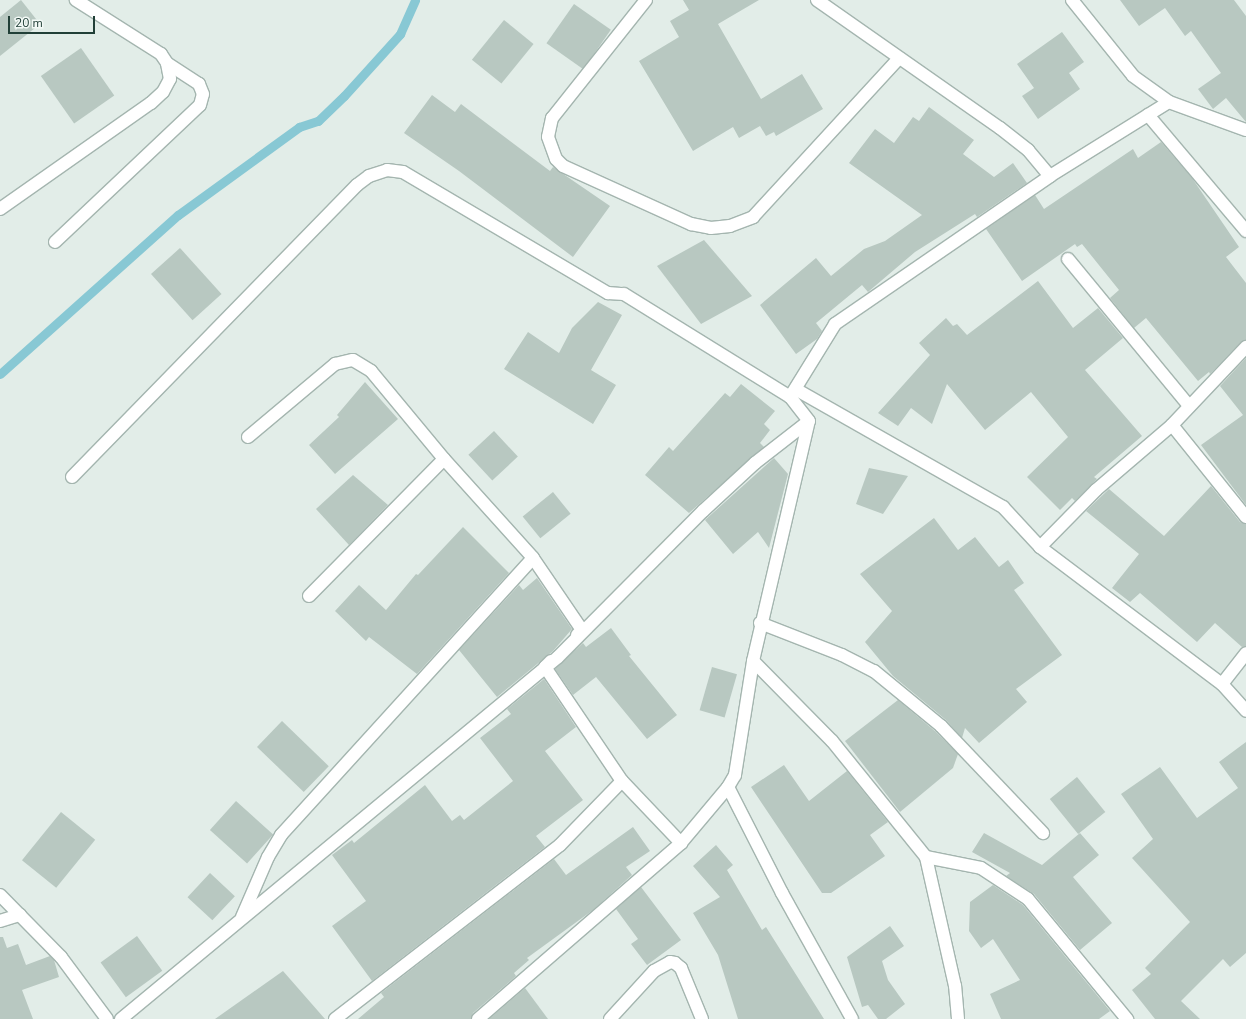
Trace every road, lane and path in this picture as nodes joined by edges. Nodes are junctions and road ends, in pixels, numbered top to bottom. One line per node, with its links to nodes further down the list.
1 (76, 0): 6 (street)
2 (646, 0): 5 (street)
3 (817, 0): 5 (street)
4 (1072, 0): 7 (street)
5 (899, 58): 10 (street)
6 (167, 63): 11 (street); 13 (street)
7 (1169, 102): 8 (street); 9 (street)
8 (1148, 115): 10 (street); 12 (street)
9 (1246, 130)
10 (1050, 176): 16 (street)
11 (0, 210)
12 (1246, 231)
13 (55, 242)
14 (1068, 259): 17 (street)
15 (1246, 347): 17 (street)
16 (794, 394): 18 (street); 22 (street); 24 (street)
17 (1189, 406): 19 (street)
18 (809, 421): 27 (street); 28 (street)
19 (1172, 425): 23 (street); 24 (street)
20 (248, 437): 21 (street)
21 (444, 459): 25 (street); 26 (street)
22 (72, 477)
23 (1246, 517)
24 (1040, 547): 32 (street)
25 (533, 558): 28 (street); 41 (street)
26 (309, 596)
27 (760, 623): 30 (street); 36 (street)
28 (582, 630): 31 (street)
29 (1246, 653): 32 (street)
30 (753, 661): 35 (street); 38 (street)
31 (546, 667): 34 (street); 41 (street)
32 (1222, 684): 33 (street)
33 (1246, 711)
34 (622, 781): 37 (street); 45 (street)
35 (728, 787): 37 (street); 49 (street)
36 (1043, 834)
37 (681, 843): 46 (street)
38 (926, 858): 50 (street); 51 (street)
39 (0, 895): 40 (street)
40 (20, 915): 42 (street); 43 (street)
41 (241, 920): 44 (street)
42 (0, 921)
43 (108, 1019)
44 (122, 1019)
45 (335, 1019)
46 (478, 1019)
47 (610, 1019): 48 (street)
48 (702, 1019)
49 (852, 1019)
50 (958, 1019)
51 (1127, 1019)

